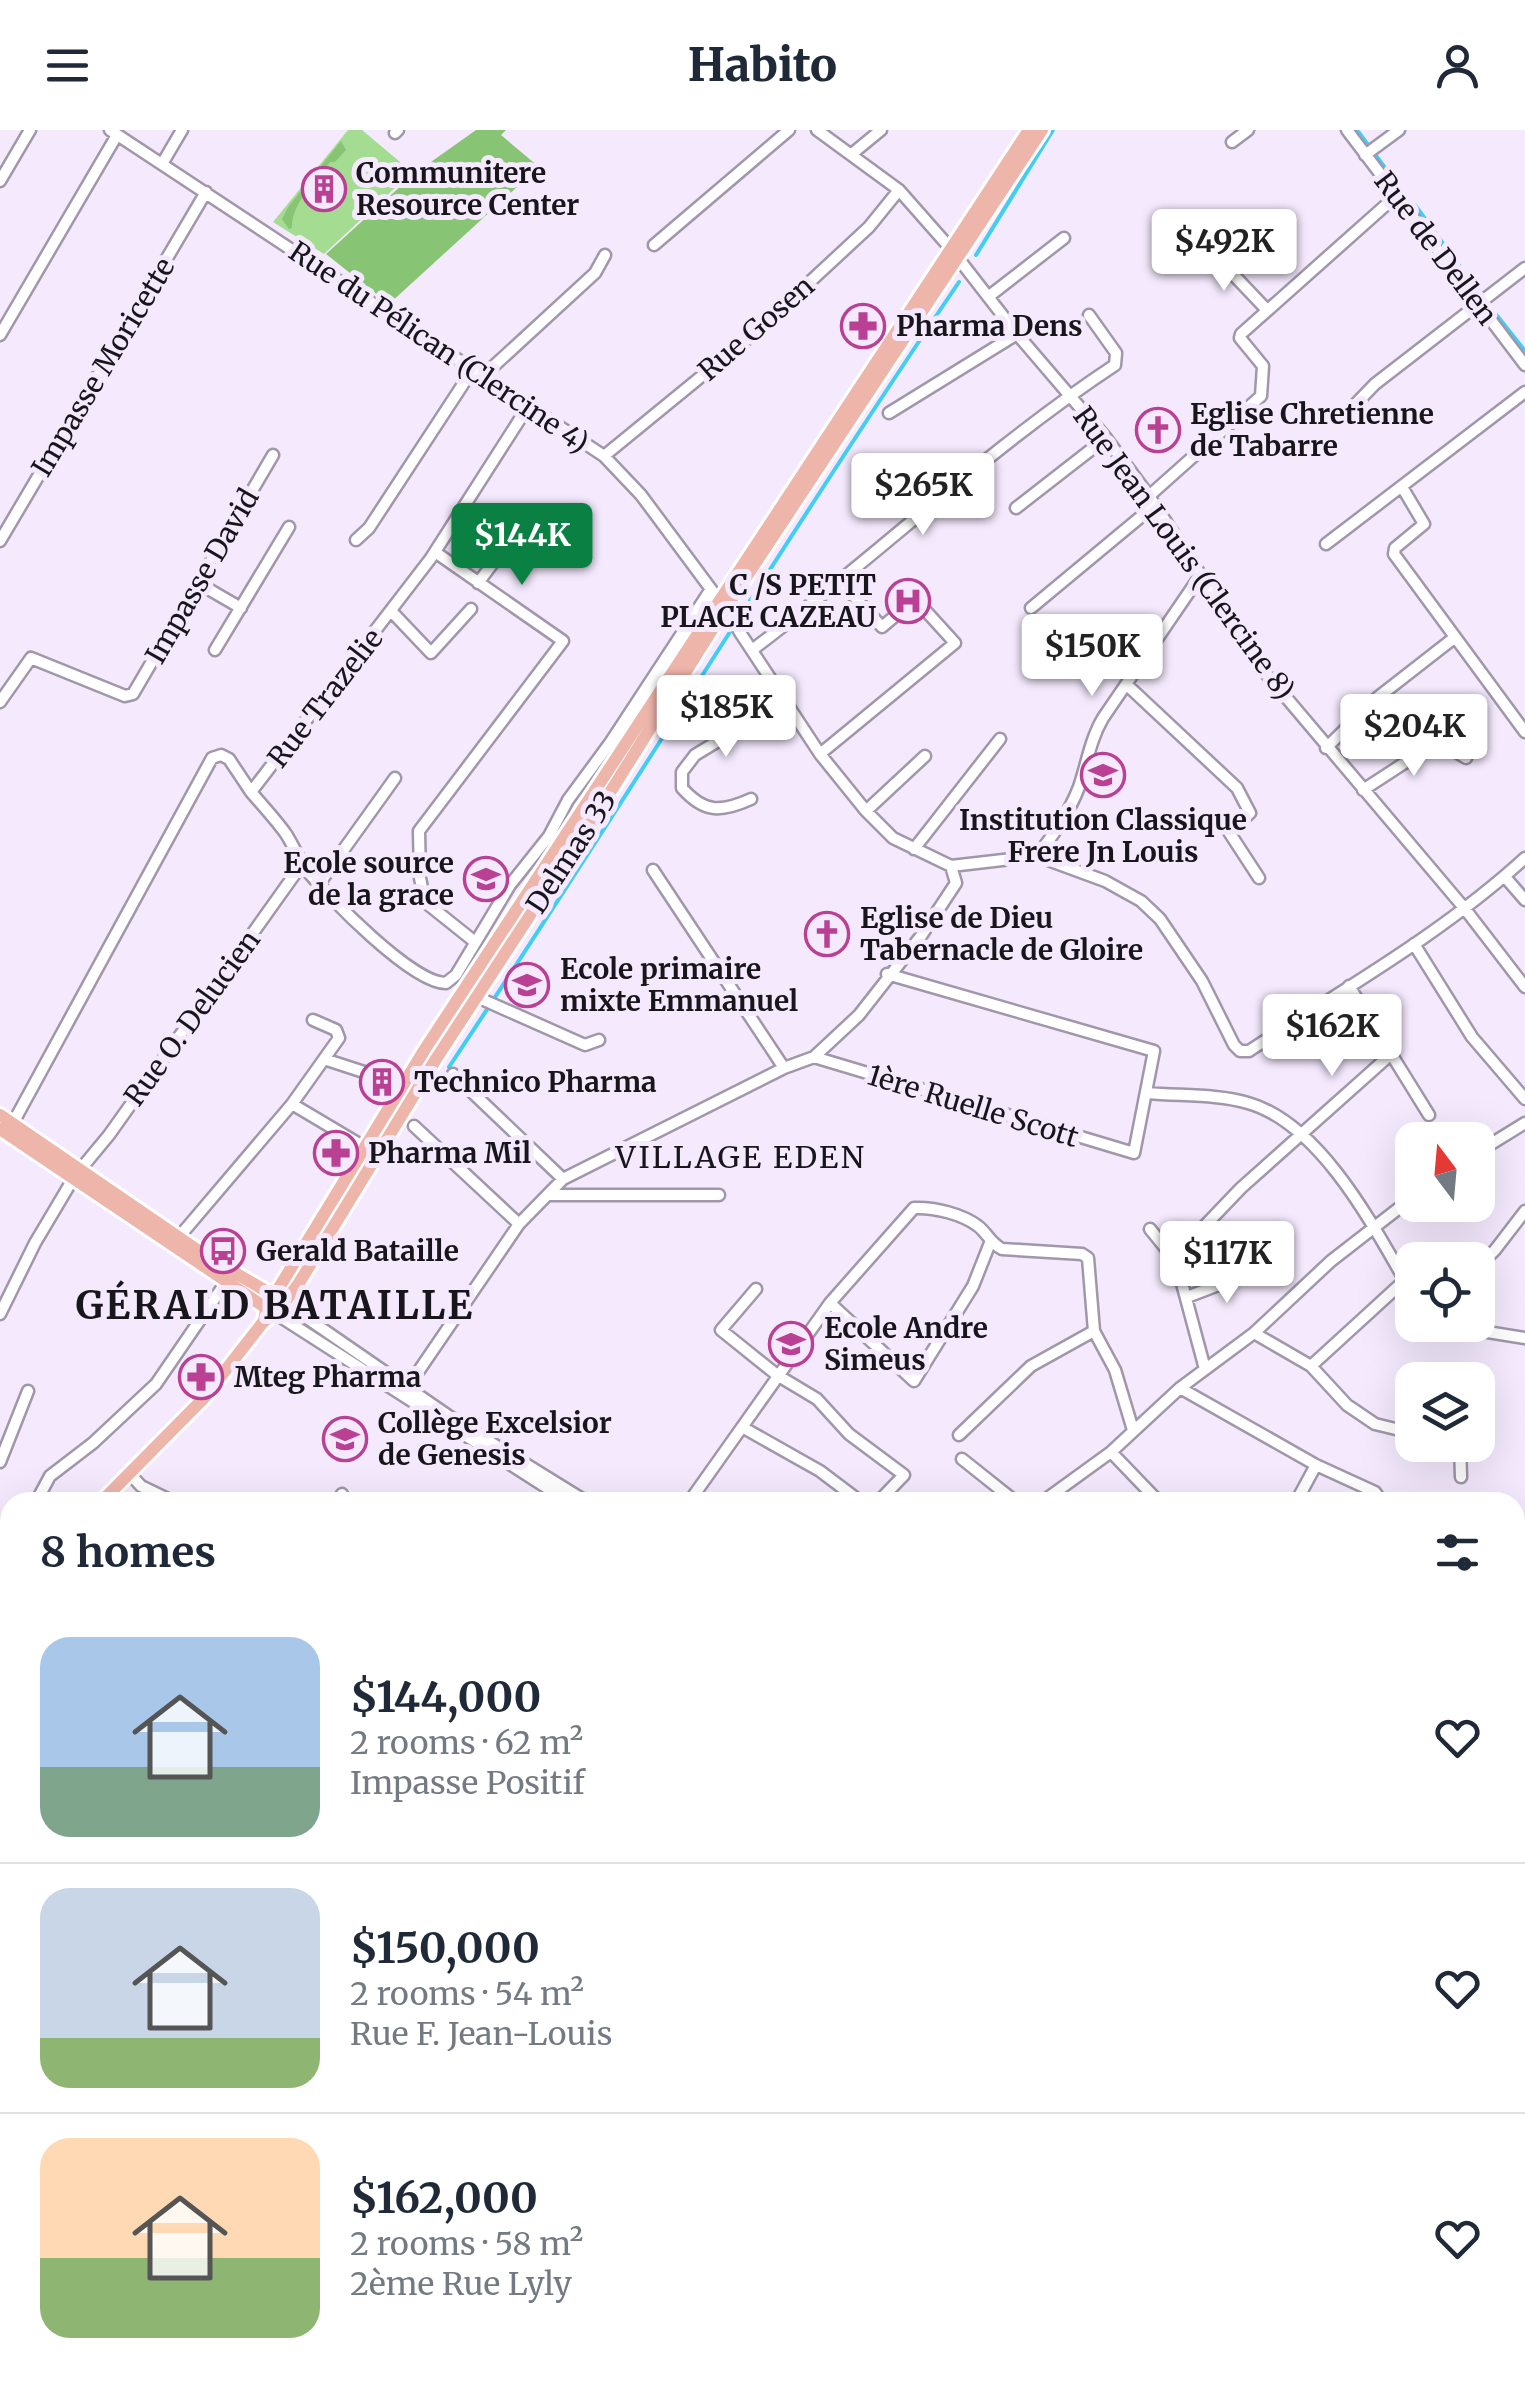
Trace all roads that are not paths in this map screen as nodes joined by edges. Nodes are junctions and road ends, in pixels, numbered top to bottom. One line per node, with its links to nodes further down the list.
1 (30, 130): 16 (street)
2 (182, 130): 15 (street)
3 (788, 130): 21 (street)
4 (818, 130): 13 (street, Rue Jean Louis (Clercine 8))
5 (880, 130): 13 (street)
6 (1029, 130): 23 (main road, Delmas 33)
7 (1042, 130): 23 (main road, Delmas 33)
8 (1248, 130): 12 (street)
9 (1347, 130): 14 (street, Rue de Dellen)
10 (1399, 130): 14 (street)
11 (114, 132): 15 (street, Rue du Pélican (Clercine 4)); 31 (street)
12 (1232, 142)
13 (853, 153): 17 (street, Rue Jean Louis (Clercine 8))
14 (1365, 155): 19 (street, Rue de Dellen)
15 (162, 164): 18 (street, Rue du Pélican (Clercine 4))
16 (0, 181)
17 (899, 190): 23 (street, Rue Jean Louis (Clercine 8)); 41 (street, Rue Gosen)
18 (206, 192): 33 (street, Rue du Pélican (Clercine 4)); 47 (street, Impasse Moricette)
19 (1396, 196): 27 (street, Rue de Dellen); 28 (street)
20 (1064, 238): 26 (street)
21 (654, 245)
22 (1211, 251): 28 (street)
23 (955, 254): 26 (street, Rue Jean Louis (Clercine 8)); 55 (main road, Delmas 33)
24 (606, 255): 33 (street)
25 (1525, 268): 27 (street)
26 (988, 298): 30 (street, Rue Jean Louis (Clercine 8))
27 (1478, 303): 32 (street, Rue de Dellen); 38 (street)
28 (1266, 309): 43 (street)
29 (1089, 316): 35 (street)
30 (1017, 334): 35 (street, Rue Jean Louis (Clercine 8)); 37 (street)
31 (0, 335)
32 (1525, 365)
33 (478, 372): 36 (street, Rue du Pélican (Clercine 4)); 46 (street)
34 (1525, 392): 42 (street)
35 (1070, 395): 39 (street, Rue Jean Louis (Clercine 8)); 52 (street)
36 (527, 408): 41 (street, Rue du Pélican (Clercine 4)); 50 (street, Rue Trazelie)
37 (889, 413)
38 (1347, 414)
39 (1106, 438): 43 (street, Rue Jean Louis (Clercine 8)); 44 (street)
40 (273, 455): 53 (street, Impasse David)
41 (604, 456): 55 (street, Rue du Pélican (Clercine 4))
42 (1402, 487): 49 (street); 61 (street)
43 (1152, 500): 51 (street, Rue Jean Louis (Clercine 8)); 58 (street)
44 (1016, 508)
45 (289, 528): 56 (street)
46 (356, 540)
47 (0, 541)
48 (508, 544): 54 (street)
49 (1326, 544)
50 (434, 552): 54 (street); 59 (street, Rue Trazelie)
51 (1200, 576): 64 (street); 69 (street, Rue Jean Louis (Clercine 8))
52 (841, 582): 63 (street); 70 (street)
53 (198, 583): 56 (street); 66 (street, Impasse David)
54 (478, 583): 89 (street)
55 (719, 599): 89 (street); 94 (main road, Delmas 33); 112 (main road, Delmas 33)
56 (240, 608): 62 (street)
57 (471, 608): 59 (street)
58 (1032, 608)
59 (392, 612): 75 (street, Rue Trazelie)
60 (740, 631): 63 (street)
61 (1454, 638): 67 (street); 69 (street)
62 (215, 650)
63 (752, 650): 65 (street)
64 (1126, 685): 79 (street); 85 (street)
65 (784, 701): 70 (street); 76 (street)
66 (0, 702)
67 (1525, 732)
68 (1000, 739): 78 (street)
69 (1326, 748): 74 (street, Rue Jean Louis (Clercine 8))
70 (820, 754): 77 (street)
71 (926, 756): 77 (street)
72 (1466, 758): 74 (street)
73 (395, 778): 86 (street)
74 (1363, 790): 88 (street, Rue Jean Louis (Clercine 8))
75 (251, 792): 81 (street); 107 (street, Rue Trazelie)
76 (751, 798)
77 (866, 811): 78 (street)
78 (914, 849): 82 (street)
79 (1037, 856): 82 (street); 92 (street)
80 (1525, 858): 84 (street)
81 (302, 864): 86 (street); 113 (street, Rue O. Delucien)
82 (951, 866): 91 (street)
83 (653, 870): 100 (street)
84 (1504, 877): 87 (street); 88 (street)
85 (1260, 878)
86 (319, 884): 89 (street)
87 (1525, 900)
88 (1465, 908): 90 (street); 93 (street, Rue Jean Louis (Clercine 8))
89 (475, 942)
90 (1414, 944): 92 (street); 104 (street)
91 (888, 974): 98 (street); 103 (street)
92 (1349, 986): 97 (street)
93 (1525, 987)
94 (477, 997): 96 (street); 133 (main road, Delmas 33)
95 (313, 1020): 99 (street)
96 (598, 1040)
97 (1390, 1055): 106 (street); 110 (street)
98 (814, 1057): 100 (street); 103 (street, 1ère Ruelle Scott)
99 (324, 1058): 101 (street); 105 (street)
100 (784, 1068): 114 (street)
101 (370, 1074)
102 (453, 1074): 114 (street)
103 (1148, 1094): 110 (street)
104 (1525, 1099)
105 (292, 1104): 112 (street); 122 (street)
106 (1430, 1115)
107 (4, 1122): 113 (main road)
108 (1525, 1122): 111 (street)
109 (414, 1126): 119 (street)
110 (1300, 1133): 120 (street); 125 (street)
111 (1495, 1141)
112 (366, 1148): 133 (main road, Delmas 33)
113 (77, 1174): 122 (main road); 128 (main road); 134 (street, Rue O. Delucien)
114 (562, 1179): 115 (street)
115 (548, 1194): 116 (street); 119 (street)
116 (719, 1195)
117 (1395, 1211): 120 (street)
118 (1525, 1211): 124 (street)
119 (519, 1224): 143 (street)
120 (1374, 1226): 126 (street); 136 (street)
121 (1150, 1229): 125 (street)
122 (179, 1237): 133 (main road)
123 (990, 1243): 132 (street); 132 (street); 135 (street)
124 (1495, 1250)
125 (1174, 1258): 131 (street)
126 (1395, 1263)
127 (1250, 1273): 131 (street)
128 (226, 1282): 133 (main road); 156 (street)
129 (756, 1289): 141 (street)
130 (1395, 1289): 139 (street)
131 (1187, 1297): 140 (street)
132 (830, 1303): 141 (street)
133 (273, 1308): 143 (street); 154 (main road, Delmas 33)
134 (0, 1314)
135 (1094, 1331): 147 (street); 148 (street)
136 (1254, 1333): 139 (street); 140 (street)
137 (1495, 1333): 138 (street)
138 (1525, 1338)
139 (1311, 1366): 146 (street)
140 (1205, 1370): 142 (street)
141 (777, 1374): 145 (street); 163 (street)
142 (1180, 1388): 147 (street); 153 (street)
143 (405, 1390): 159 (street); 160 (street)
144 (28, 1392): 151 (street)
145 (742, 1427): 161 (street); 162 (street)
146 (1395, 1429)
147 (1133, 1430): 149 (street)
148 (959, 1435)
149 (1111, 1452): 165 (street); 166 (street)
150 (962, 1460): 164 (street)
151 (0, 1462)
152 (1461, 1462): 155 (street)
153 (1316, 1464): 167 (street); 168 (street)
154 (130, 1474): 157 (main road, Delmas 33); 158 (street)
155 (1461, 1477)
156 (41, 1492)
157 (111, 1492)
158 (149, 1492)
159 (553, 1492)
160 (572, 1492)
161 (696, 1492)
162 (848, 1492)
163 (888, 1492)
164 (1003, 1492)
165 (1056, 1492)
166 (1149, 1492)
167 (1301, 1492)
168 (1375, 1492)

